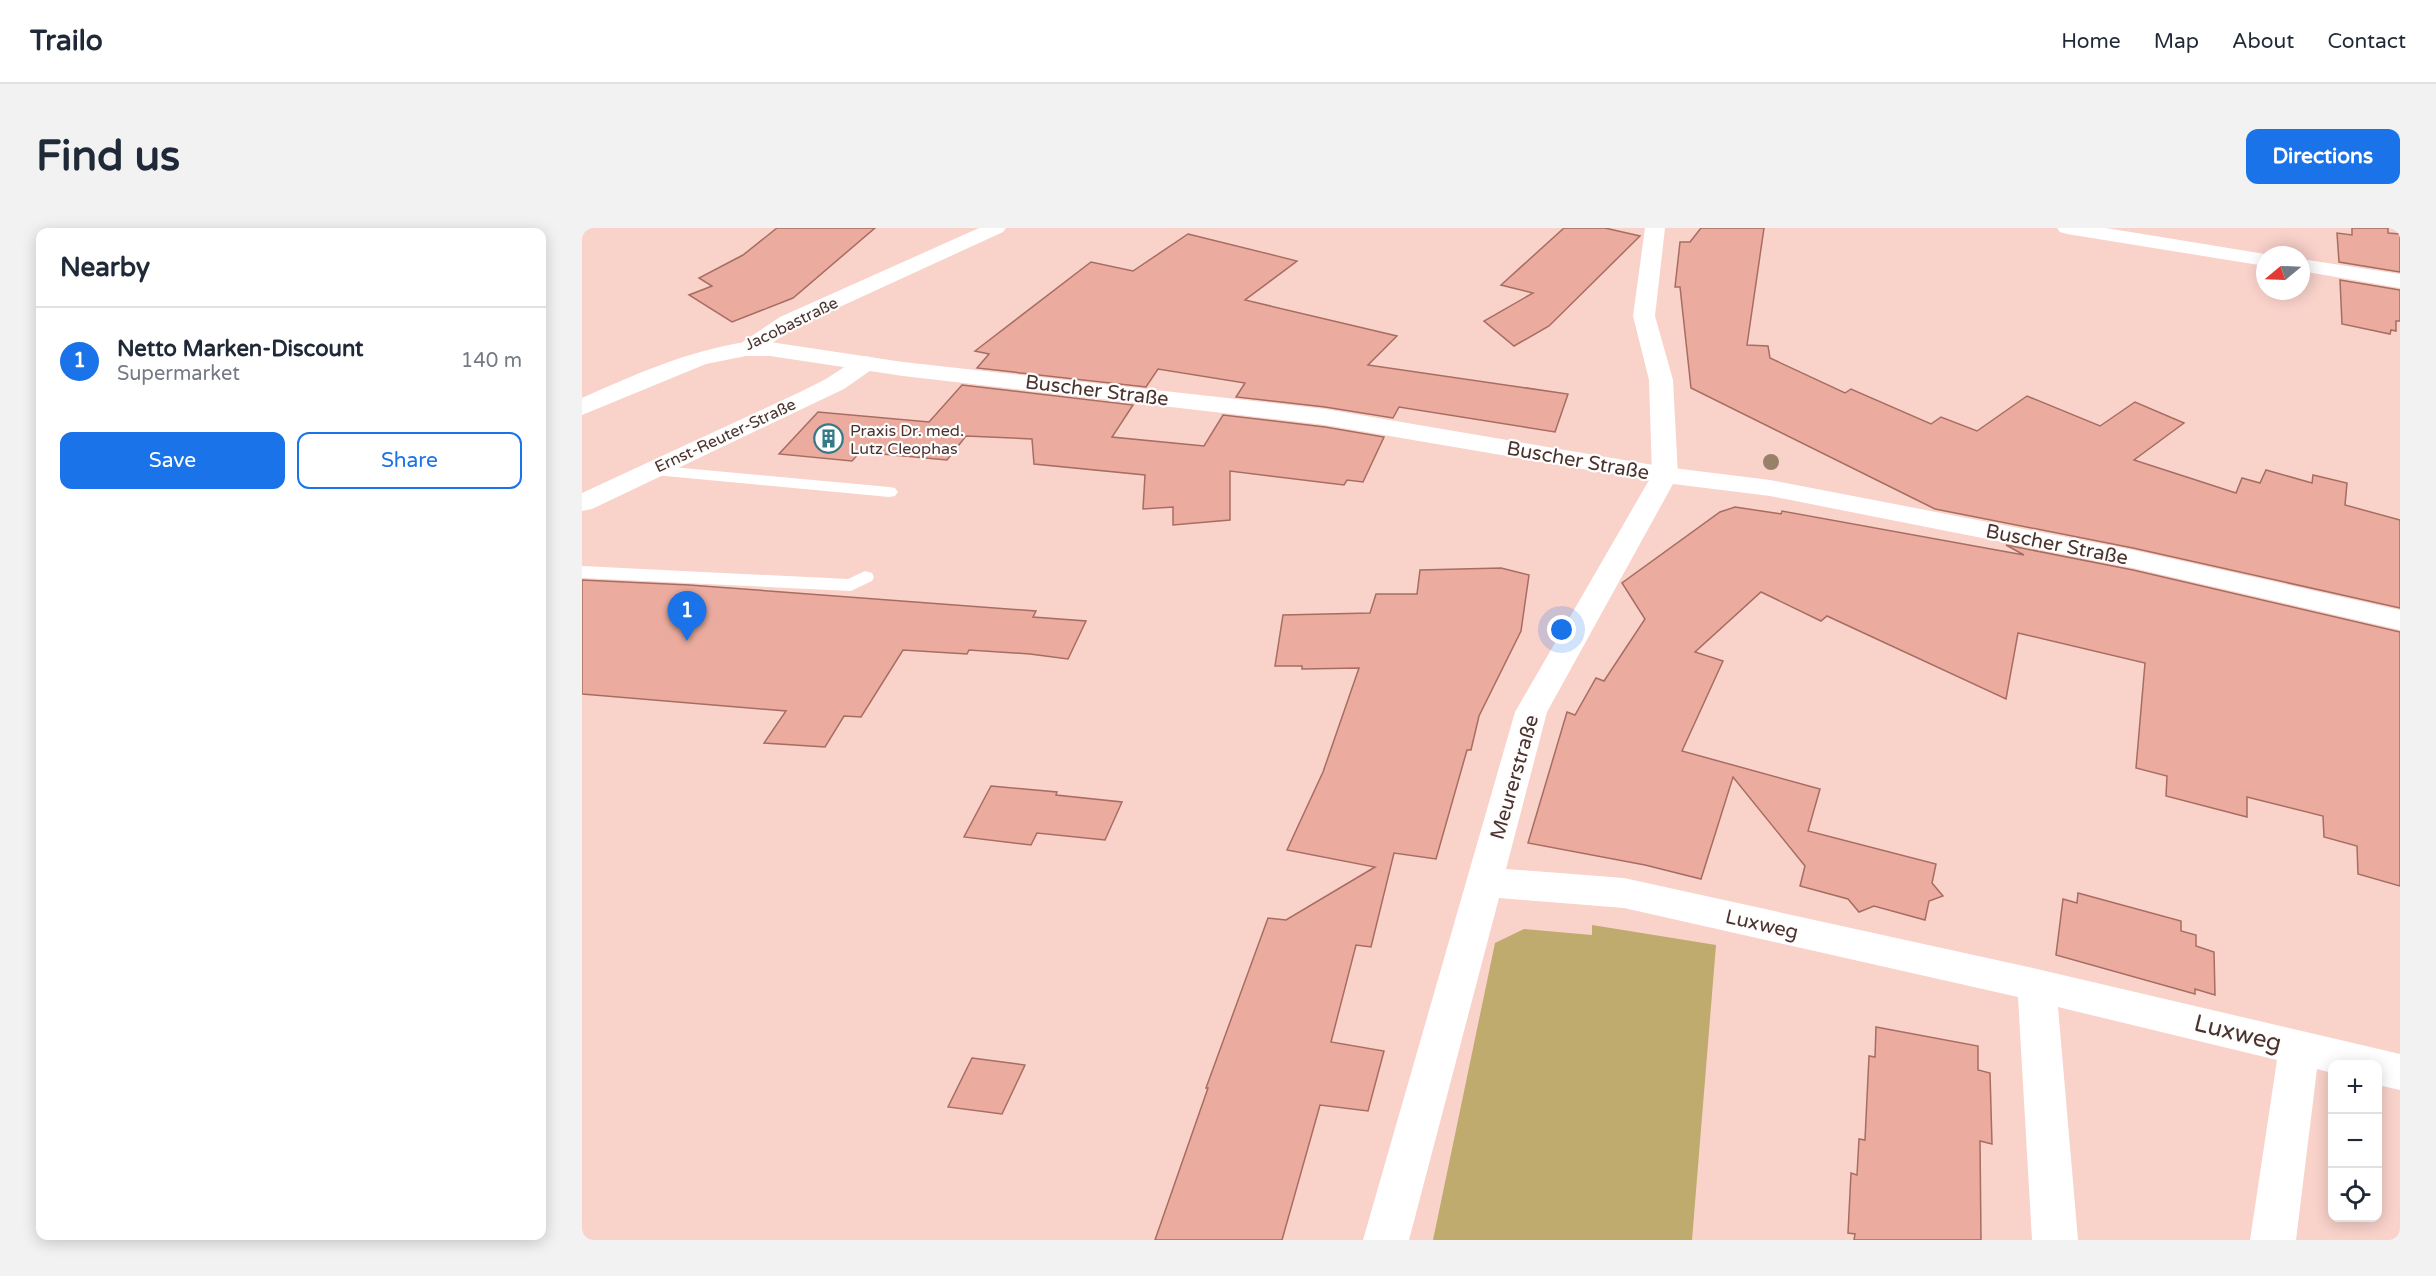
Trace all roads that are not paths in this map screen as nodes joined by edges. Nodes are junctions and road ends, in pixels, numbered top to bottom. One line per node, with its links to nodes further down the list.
1 (996, 228): 7 (street, Jacobastraße)
2 (1655, 228): 11 (street)
3 (2075, 229): 4 (street)
4 (2256, 259)
5 (2310, 267): 6 (street)
6 (2400, 281)
7 (748, 348): 8 (street, Buscher Straße); 9 (street, Jacobastraße)
8 (866, 363): 10 (street, Ernst-Reuter-Straße); 11 (street, Buscher Straße)
9 (582, 407)
10 (651, 470): 12 (lane); 13 (street, Ernst-Reuter-Straße)
11 (1665, 475): 16 (street, Buscher Straße); 17 (street, Meurerstraße)
12 (889, 492)
13 (582, 503)
14 (582, 572): 15 (lane)
15 (865, 577)
16 (2400, 620)
17 (1484, 882): 18 (street, Luxweg); 23 (street, Meurerstraße)
18 (2037, 985): 19 (street, Luxweg); 24 (street)
19 (2299, 1048): 20 (street, Luxweg); 25 (street, Luxweg)
20 (2348, 1060)
21 (2382, 1067): 22 (street)
22 (2400, 1072)
23 (1386, 1240)
24 (2055, 1240)
25 (2273, 1240)

